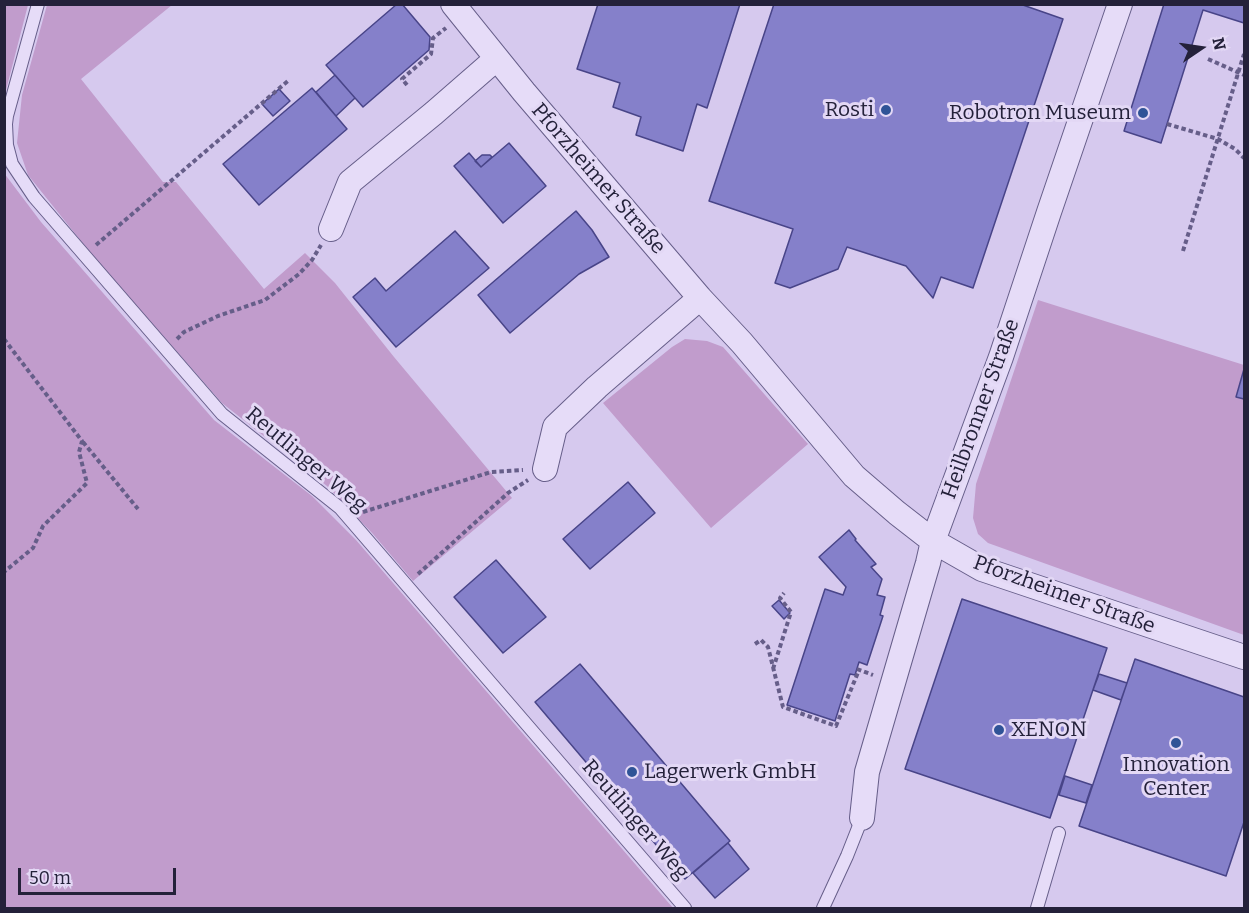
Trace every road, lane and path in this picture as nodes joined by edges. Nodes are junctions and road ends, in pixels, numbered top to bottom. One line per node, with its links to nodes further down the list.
1 (38, 4): 17 (lane, Reutlinger Weg)
2 (453, 4): 6 (street, Pforzheimer Straße)
3 (1120, 4): 25 (street, Heilbronner Straße)
4 (446, 28): 11 (path)
5 (1245, 54): 8 (path)
6 (496, 59): 15 (street); 18 (street, Pforzheimer Straße)
7 (1208, 59): 8 (path)
8 (1239, 73): 9 (path); 13 (path)
9 (1245, 75)
10 (290, 80): 17 (path)
11 (407, 85)
12 (1167, 124): 13 (path)
13 (1218, 139): 14 (path); 16 (path)
14 (1245, 158)
15 (331, 229): 20 (path)
16 (1183, 251)
17 (84, 255): 20 (lane, Reutlinger Weg)
18 (700, 298): 22 (street); 25 (street, Pforzheimer Straße)
19 (4, 339): 21 (path)
20 (166, 350): 24 (lane, Reutlinger Weg)
21 (82, 441): 23 (path); 26 (path)
22 (545, 469): 24 (path); 27 (path)
23 (138, 509)
24 (351, 521): 27 (lane, Reutlinger Weg)
25 (933, 541): 30 (street, Pforzheimer Straße); 33 (street, Heilbronner Straße)
26 (4, 572)
27 (406, 584): 35 (lane, Reutlinger Weg)
28 (784, 593): 31 (path)
29 (755, 644): 31 (path)
30 (1245, 657)
31 (773, 670): 32 (path)
32 (879, 677)
33 (862, 818): 36 (lane)
34 (1059, 833): 37 (lane)
35 (685, 909)
36 (823, 909)
37 (1037, 909)

